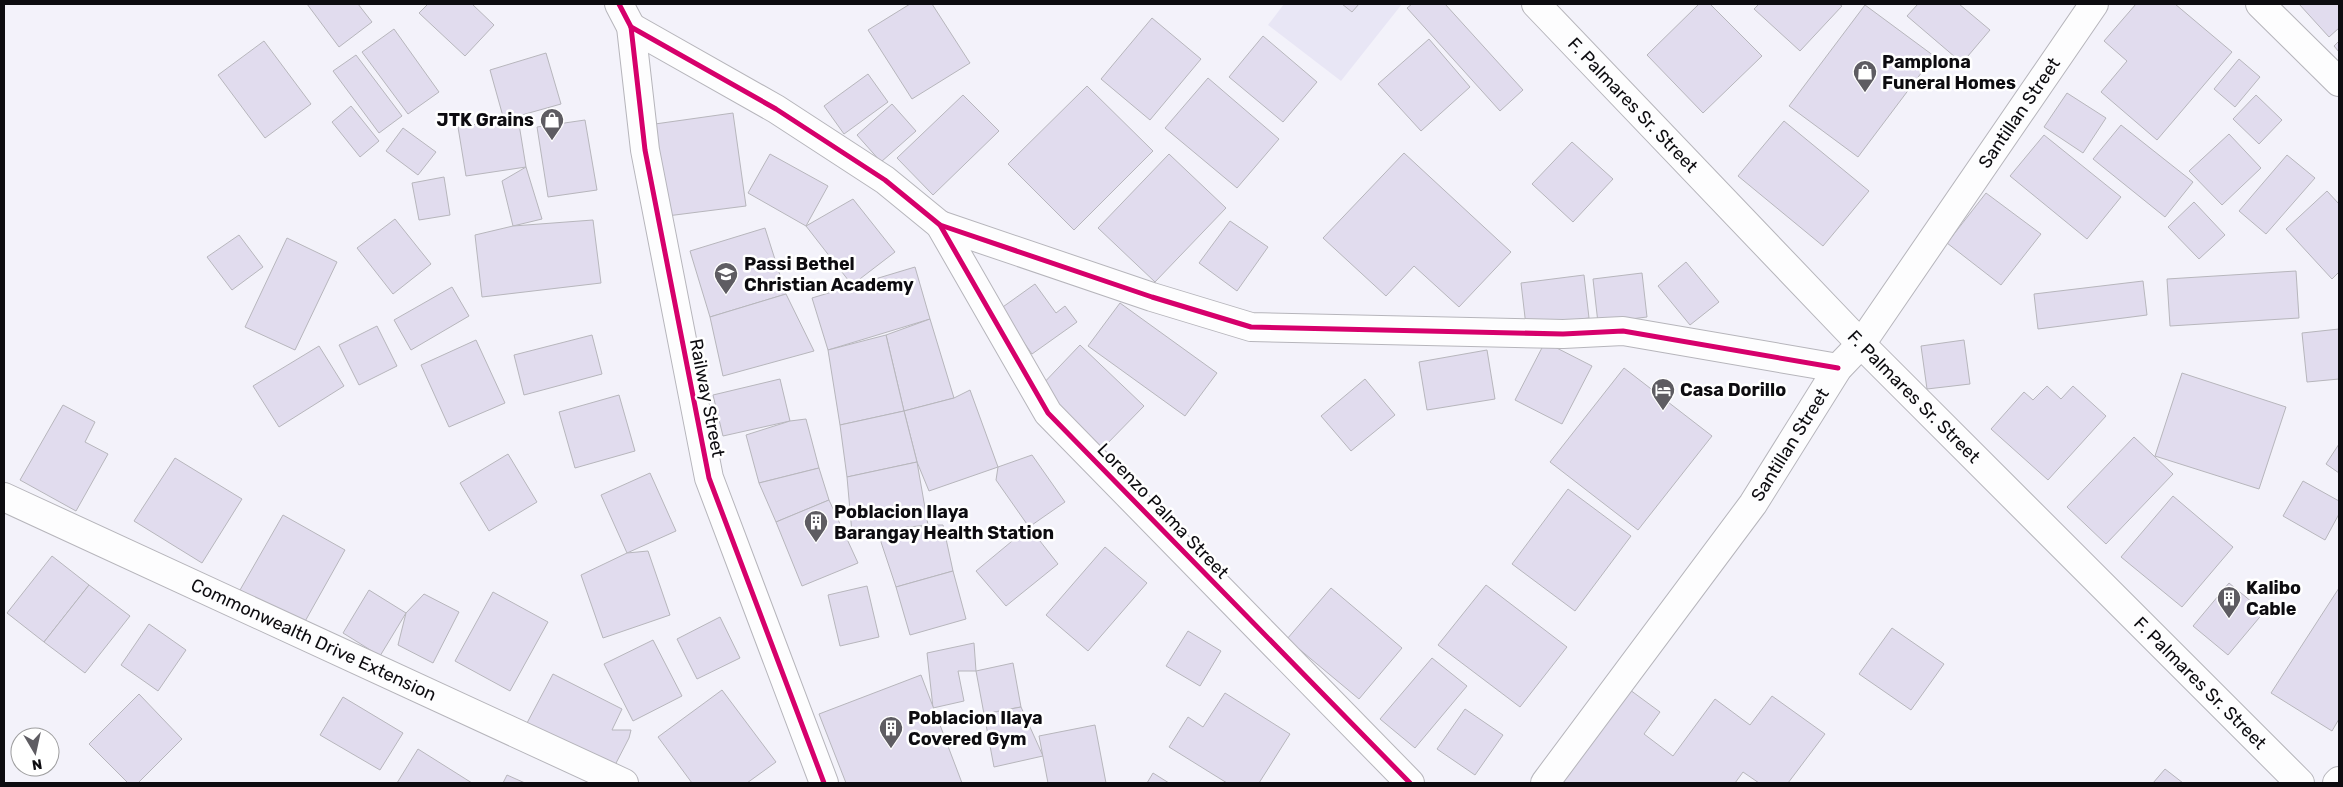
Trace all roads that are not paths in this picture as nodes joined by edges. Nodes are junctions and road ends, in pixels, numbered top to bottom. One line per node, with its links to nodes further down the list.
1 (1536, 4): 7 (street, F. Palmares Sr. Street)
2 (2094, 4): 7 (street, Santillan Street)
3 (2260, 4): 5 (street)
4 (625, 15): 6 (street); 11 (street, Railway Street)
5 (2339, 82)
6 (940, 225): 8 (street); 12 (street, Lorenzo Palma Street)
7 (1862, 344): 8 (street, Santillan Street); 14 (street, F. Palmares Sr. Street)
8 (1838, 368): 13 (street, Santillan Street)
9 (4, 496): 10 (street, Commonwealth Drive Extension)
10 (624, 783)
11 (824, 783)
12 (1410, 783)
13 (1546, 783)
14 (2300, 783)

